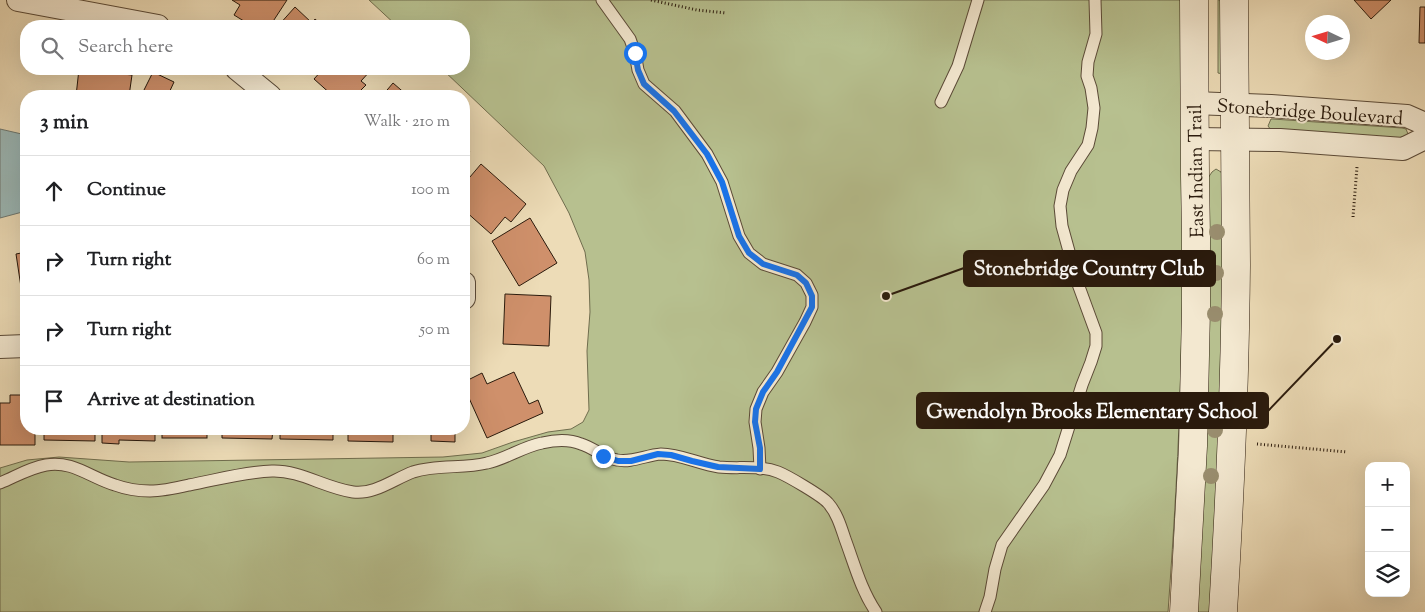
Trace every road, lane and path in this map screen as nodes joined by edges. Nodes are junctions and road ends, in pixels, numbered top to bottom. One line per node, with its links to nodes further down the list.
1 (18, 0): 9 (street)
2 (602, 0): 25 (lane)
3 (651, 0): 8 (path)
4 (978, 0): 12 (lane)
5 (1095, 0): 28 (lane)
6 (1194, 0): 13 (main road, East Indian Trail)
7 (1234, 0): 14 (main road, East Indian Trail)
8 (726, 13)
9 (126, 20)
10 (244, 75): 11 (street)
11 (263, 90)
12 (941, 102)
13 (1194, 103): 14 (street, Stonebridge Boulevard); 17 (main road, East Indian Trail)
14 (1234, 105): 15 (street, Stonebridge Boulevard); 18 (main road, East Indian Trail)
15 (1425, 124)
16 (1425, 138): 18 (street, Stonebridge Boulevard)
17 (1195, 139): 18 (street, Stonebridge Boulevard); 29 (main road, East Indian Trail)
18 (1235, 139): 30 (main road, East Indian Trail)
19 (1358, 167): 20 (path)
20 (1353, 217)
21 (20, 346): 22 (street)
22 (0, 347)
23 (1257, 444): 24 (path)
24 (1347, 452)
25 (760, 469): 26 (lane); 27 (lane)
26 (0, 484)
27 (876, 612)
28 (986, 612)
29 (1184, 612)
30 (1223, 612)

